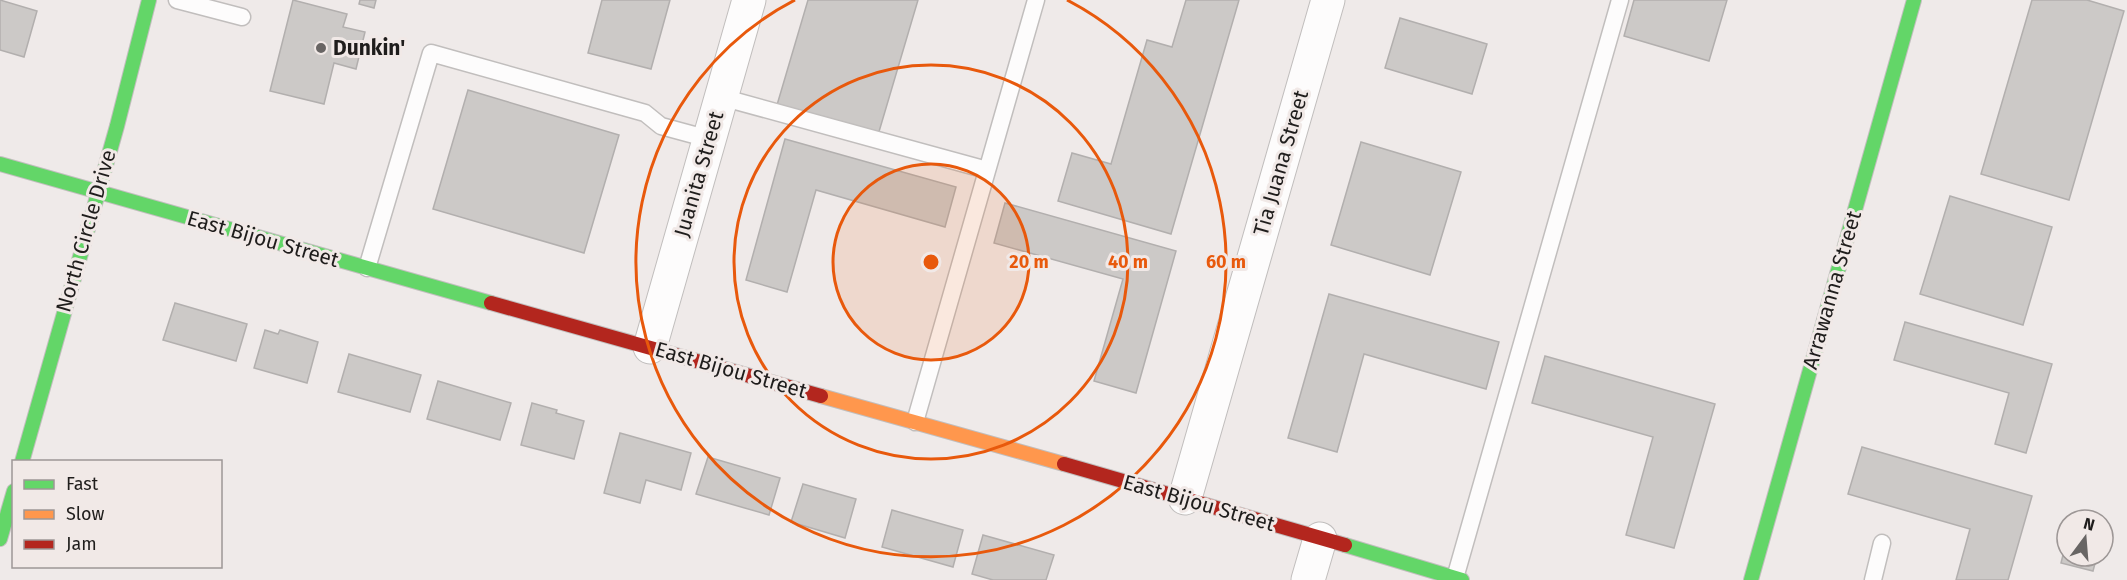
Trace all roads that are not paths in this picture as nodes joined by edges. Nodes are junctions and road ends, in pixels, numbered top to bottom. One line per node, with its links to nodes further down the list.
1 (149, 0): 13 (street, North Circle Drive)
2 (177, 0): 8 (lane)
3 (749, 0): 9 (street, Juanita Street)
4 (1036, 0): 12 (lane)
5 (1328, 0): 19 (street, Tia Juana Street)
6 (1620, 0): 23 (lane)
7 (1914, 0): 25 (street, Arrawanna Street)
8 (242, 17)
9 (721, 97): 10 (street, Juanita Street); 12 (lane)
10 (709, 139): 14 (lane); 15 (street, Juanita Street)
11 (0, 164): 13 (street, East Bijou Street)
12 (987, 170): 16 (lane)
13 (98, 191): 14 (street, East Bijou Street); 17 (street, North Circle Drive)
14 (367, 268): 15 (street, East Bijou Street)
15 (650, 347): 16 (street, East Bijou Street)
16 (915, 422): 19 (street, East Bijou Street)
17 (23, 460)
18 (12, 498): 21 (street)
19 (1185, 498): 20 (street, East Bijou Street)
20 (1320, 539): 23 (street, East Bijou Street); 24 (street)
21 (0, 540)
22 (1882, 543): 26 (lane)
23 (1458, 579)
24 (1308, 580)
25 (1750, 580)
26 (1873, 580)

